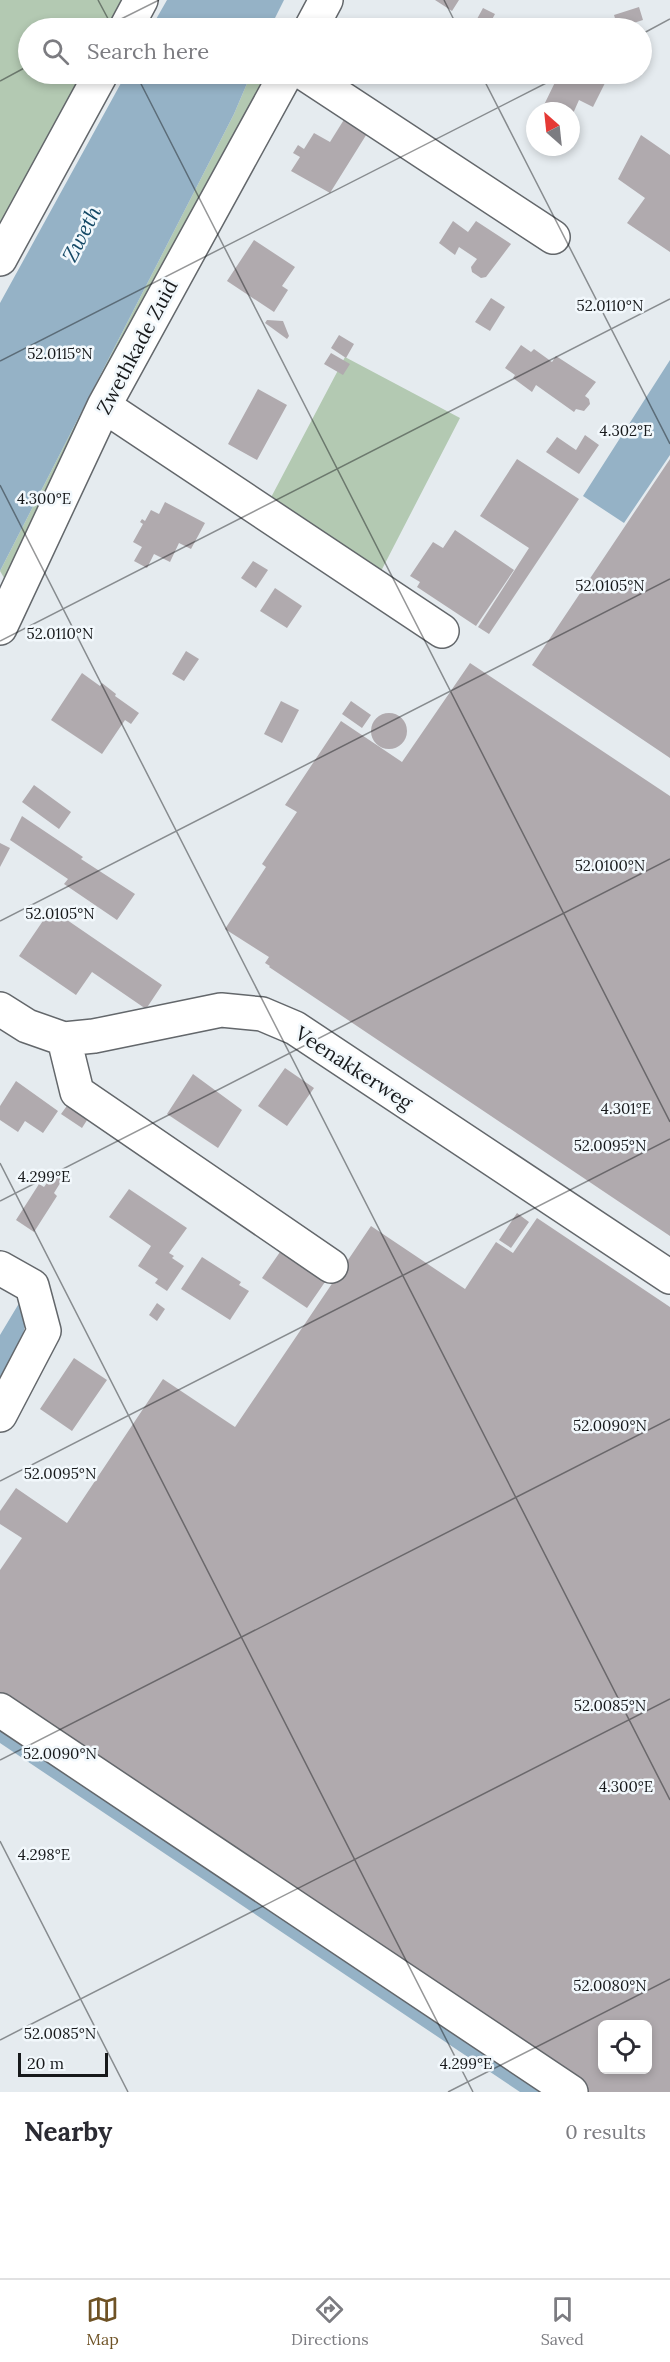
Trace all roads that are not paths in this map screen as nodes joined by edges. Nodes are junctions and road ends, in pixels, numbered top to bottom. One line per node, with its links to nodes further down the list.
1 (141, 0): 3 (street)
2 (326, 0): 4 (street)
3 (131, 18)
4 (316, 18)
5 (96, 84): 9 (street)
6 (281, 84): 10 (street, Zwethkade Zuid)
7 (320, 84): 8 (street)
8 (553, 237)
9 (0, 259)
10 (104, 406): 11 (street, Zwethkade Zuid); 12 (street)
11 (0, 628)
12 (442, 631)
13 (0, 1009): 14 (street, Veenakkerweg)
14 (64, 1039): 15 (street); 17 (street, Veenakkerweg)
15 (331, 1266)
16 (0, 1268): 18 (street)
17 (670, 1277)
18 (0, 1416)
19 (0, 1710): 20 (street)
20 (571, 2092)

